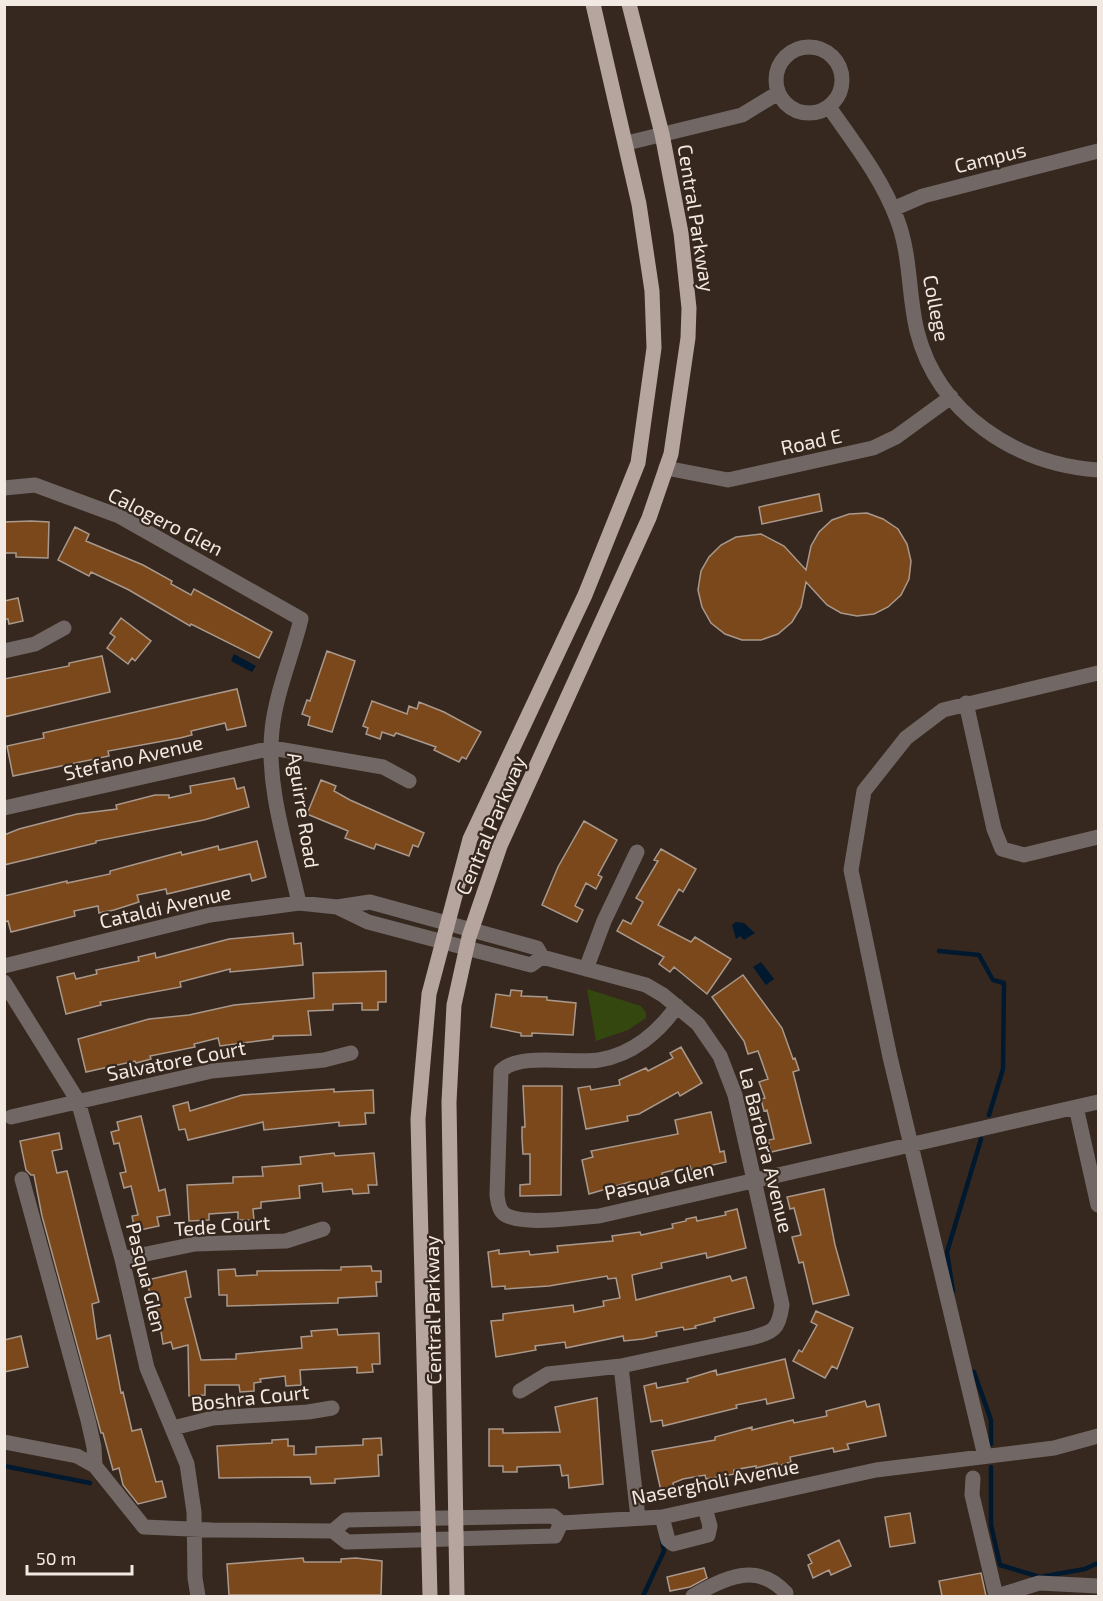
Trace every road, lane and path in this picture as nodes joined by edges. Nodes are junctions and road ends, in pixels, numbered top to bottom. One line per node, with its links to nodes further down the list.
1 (593, 4): 6 (main road, Central Parkway)
2 (629, 4): 5 (main road, Central Parkway)
3 (778, 93): 4 (street); 4 (street); 5 (street, Central Parkway)
4 (829, 107): 8 (street, College)
5 (662, 134): 6 (street, Central Parkway); 10 (main road, Central Parkway)
6 (627, 143): 25 (main road, Central Parkway)
7 (1098, 151): 8 (street, Campus)
8 (893, 209): 9 (street, College)
9 (951, 397): 10 (street, Road E); 11 (street, College)
10 (666, 468): 26 (main road, Central Parkway)
11 (1098, 470)
12 (4, 488): 13 (street, Calogero Glen)
13 (301, 619): 18 (street, Aguirre Road)
14 (64, 628): 15 (street)
15 (4, 651)
16 (1098, 673): 17 (street)
17 (966, 703): 21 (street); 39 (street)
18 (272, 748): 19 (street); 20 (street, Stefano Avenue); 23 (street, Aguirre Road)
19 (408, 781)
20 (4, 808)
21 (1098, 837)
22 (637, 852): 31 (street)
23 (299, 903): 24 (street, Cataldi Avenue); 30 (street, Cataldi Avenue)
24 (337, 907): 25 (street, Cataldi Avenue); 27 (street, Cataldi Avenue)
25 (451, 925): 26 (street, La Barbera Avenue); 27 (main road, Central Parkway)
26 (471, 929): 28 (main road, Central Parkway); 29 (street, La Barbera Avenue)
27 (447, 943): 28 (street, La Barbera Avenue); 58 (main road, Central Parkway)
28 (466, 948): 29 (street, La Barbera Avenue); 56 (main road, Central Parkway)
29 (542, 957): 31 (street, La Barbera Avenue)
30 (4, 966)
31 (586, 969): 33 (street, La Barbera Avenue)
32 (4, 982): 35 (street, Pasqua Glen)
33 (677, 1006): 41 (street, La Barbera Avenue); 41 (street, Pasqua Glen)
34 (351, 1053): 35 (street, Salvatore Court)
35 (78, 1101): 38 (street, Salvatore Court); 44 (street, Pasqua Glen)
36 (1098, 1102): 37 (street, Pasqua Glen)
37 (1076, 1107): 39 (street, Pasqua Glen); 42 (street)
38 (11, 1117)
39 (911, 1144): 41 (street, Pasqua Glen); 51 (street)
40 (22, 1179): 52 (street)
41 (755, 1179): 45 (street, La Barbera Avenue)
42 (1098, 1204)
43 (323, 1229): 44 (street, Tede Court)
44 (122, 1258): 48 (street, Pasqua Glen)
45 (621, 1366): 46 (street); 57 (street)
46 (520, 1391)
47 (332, 1408): 48 (street, Boshra Court)
48 (173, 1428): 60 (street, Pasqua Glen)
49 (1098, 1437): 51 (street, Nasergholi Avenue)
50 (4, 1442): 52 (street)
51 (984, 1456): 54 (street, Nasergholi Avenue)
52 (95, 1466): 60 (street, Nasergholi Avenue)
53 (973, 1478): 70 (street)
54 (705, 1508): 55 (street, Nasergholi Avenue); 55 (street)
55 (662, 1517): 57 (street, Nasergholi Avenue)
56 (456, 1518): 58 (street, Nasergholi Avenue); 59 (street, Nasergholi Avenue); 62 (main road, Central Parkway)
57 (638, 1518): 59 (street, Nasergholi Avenue)
58 (428, 1519): 61 (street, Nasergholi Avenue); 63 (main road, Central Parkway)
59 (561, 1523): 62 (street, Nasergholi Avenue)
60 (195, 1528): 61 (street, Nasergholi Avenue); 66 (street, Pasqua Glen)
61 (333, 1531): 63 (street, Nasergholi Avenue)
62 (457, 1540): 63 (street, Nasergholi Avenue); 68 (main road, Central Parkway)
63 (429, 1541): 67 (main road, Central Parkway)
64 (1098, 1586): 70 (street)
65 (786, 1593): 69 (street)
66 (198, 1596)
67 (430, 1596)
68 (457, 1596)
69 (693, 1596)
70 (997, 1596)

